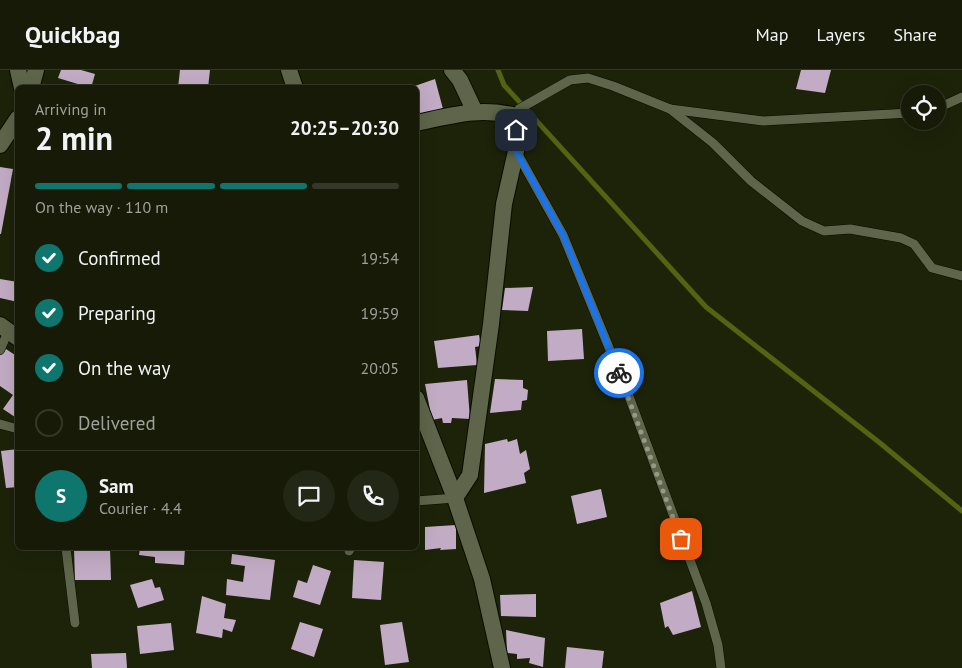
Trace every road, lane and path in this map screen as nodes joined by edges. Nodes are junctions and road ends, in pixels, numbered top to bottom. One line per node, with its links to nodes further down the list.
1 (18, 70): 5 (street)
2 (36, 70): 6 (street)
3 (289, 70): 7 (street)
4 (452, 70): 11 (street)
5 (21, 85)
6 (32, 85)
7 (294, 85)
8 (962, 97): 9 (lane)
9 (946, 104)
10 (670, 109): 12 (lane); 13 (lane); 18 (lane)
11 (475, 112): 13 (street); 15 (street)
12 (901, 113)
13 (517, 116): 17 (lane)
14 (15, 122): 16 (street)
15 (419, 122)
16 (0, 145)
17 (516, 151): 24 (street); 29 (lane)
18 (962, 276)
19 (9, 332): 20 (lane)
20 (0, 350)
21 (419, 406): 24 (street)
22 (0, 424): 23 (lane)
23 (15, 428)
24 (455, 498): 25 (lane); 28 (street)
25 (419, 501)
26 (66, 550): 27 (lane)
27 (75, 623)
28 (502, 668)
29 (722, 668)

